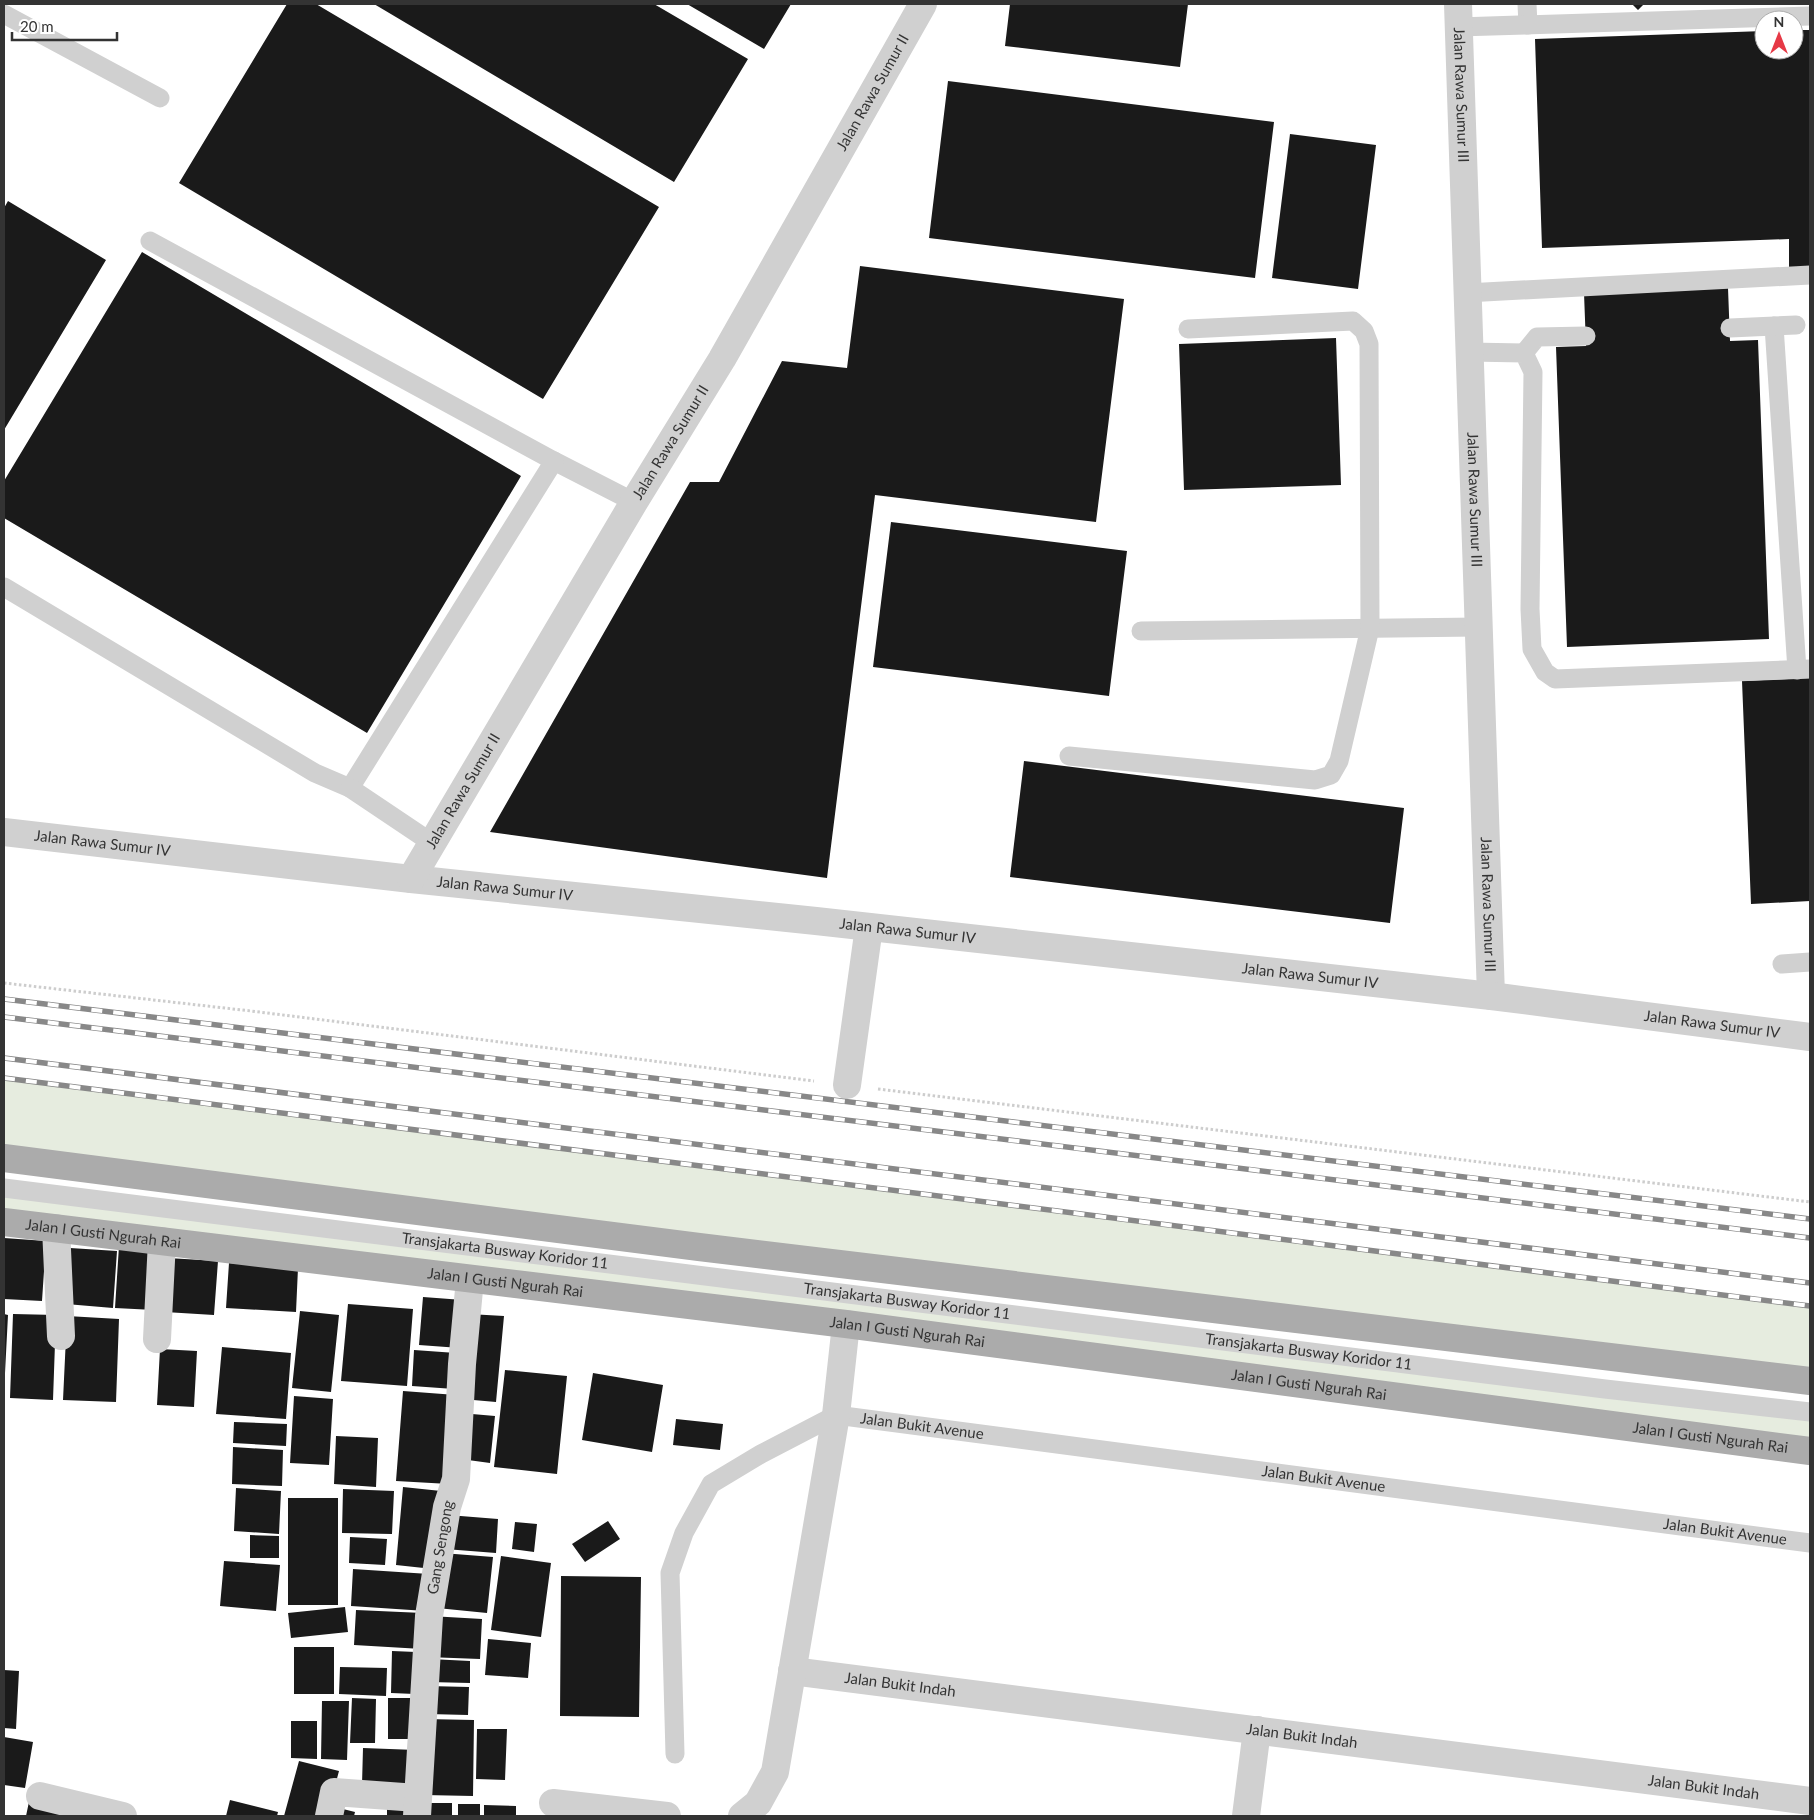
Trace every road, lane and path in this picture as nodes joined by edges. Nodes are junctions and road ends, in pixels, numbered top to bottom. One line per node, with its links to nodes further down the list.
1 (923, 4): 19 (street, Jalan Rawa Sumur II)
2 (1527, 4): 6 (lane)
3 (4, 14): 7 (lane)
4 (1458, 15): 6 (lane); 10 (street, Jalan Rawa Sumur III)
5 (1810, 16): 6 (lane)
6 (1528, 25)
7 (160, 98)
8 (150, 242): 18 (lane)
9 (1810, 275): 10 (lane)
10 (1466, 293): 16 (street, Jalan Rawa Sumur III)
11 (1796, 325): 12 (lane)
12 (1774, 326): 13 (lane); 24 (lane)
13 (1730, 328)
14 (1188, 329): 22 (lane)
15 (1586, 336): 17 (lane)
16 (1469, 352): 17 (lane); 21 (street, Jalan Rawa Sumur III)
17 (1524, 353): 24 (lane)
18 (554, 461): 19 (lane); 26 (lane)
19 (634, 502): 28 (street, Jalan Rawa Sumur II)
20 (4, 587): 26 (lane)
21 (1478, 627): 22 (lane); 34 (street, Jalan Rawa Sumur III)
22 (1370, 628): 23 (lane); 25 (lane)
23 (1141, 631)
24 (1804, 670)
25 (1069, 756)
26 (350, 788): 28 (lane)
27 (4, 832): 29 (street, Jalan Rawa Sumur IV)
28 (432, 843): 29 (street, Jalan Rawa Sumur II)
29 (411, 879): 30 (street, Jalan Rawa Sumur IV)
30 (869, 927): 34 (street, Jalan Rawa Sumur IV); 36 (street)
31 (1810, 962): 32 (lane)
32 (1782, 964)
33 (4, 983): 36 (path)
34 (1492, 996): 35 (street, Jalan Rawa Sumur IV)
35 (1810, 1037)
36 (847, 1085): 39 (path)
37 (4, 1158): 47 (main road)
38 (4, 1188): 48 (lane, Transjakarta Busway Koridor 11)
39 (1810, 1202)
40 (4, 1222): 41 (main road, Jalan I Gusti Ngurah Rai)
41 (56, 1228): 42 (main road, Jalan I Gusti Ngurah Rai); 45 (street)
42 (162, 1241): 43 (main road, Jalan I Gusti Ngurah Rai); 46 (street)
43 (470, 1279): 44 (main road, Jalan I Gusti Ngurah Rai); 58 (street, Gang Sengong)
44 (846, 1324): 49 (street); 50 (main road, Jalan I Gusti Ngurah Rai)
45 (61, 1336)
46 (157, 1339)
47 (1810, 1381)
48 (1810, 1412)
49 (836, 1415): 51 (lane, Jalan Bukit Avenue); 52 (street); 54 (lane)
50 (1810, 1451)
51 (1810, 1543)
52 (792, 1670): 53 (street, Jalan Bukit Indah); 62 (street)
53 (1257, 1730): 57 (street, Jalan Bukit Indah); 63 (street)
54 (675, 1754)
55 (40, 1796): 59 (street)
56 (553, 1803): 61 (street)
57 (1793, 1805)
58 (417, 1807): 60 (street)
59 (122, 1816)
60 (329, 1816)
61 (667, 1816)
62 (742, 1816)
63 (1246, 1816)

